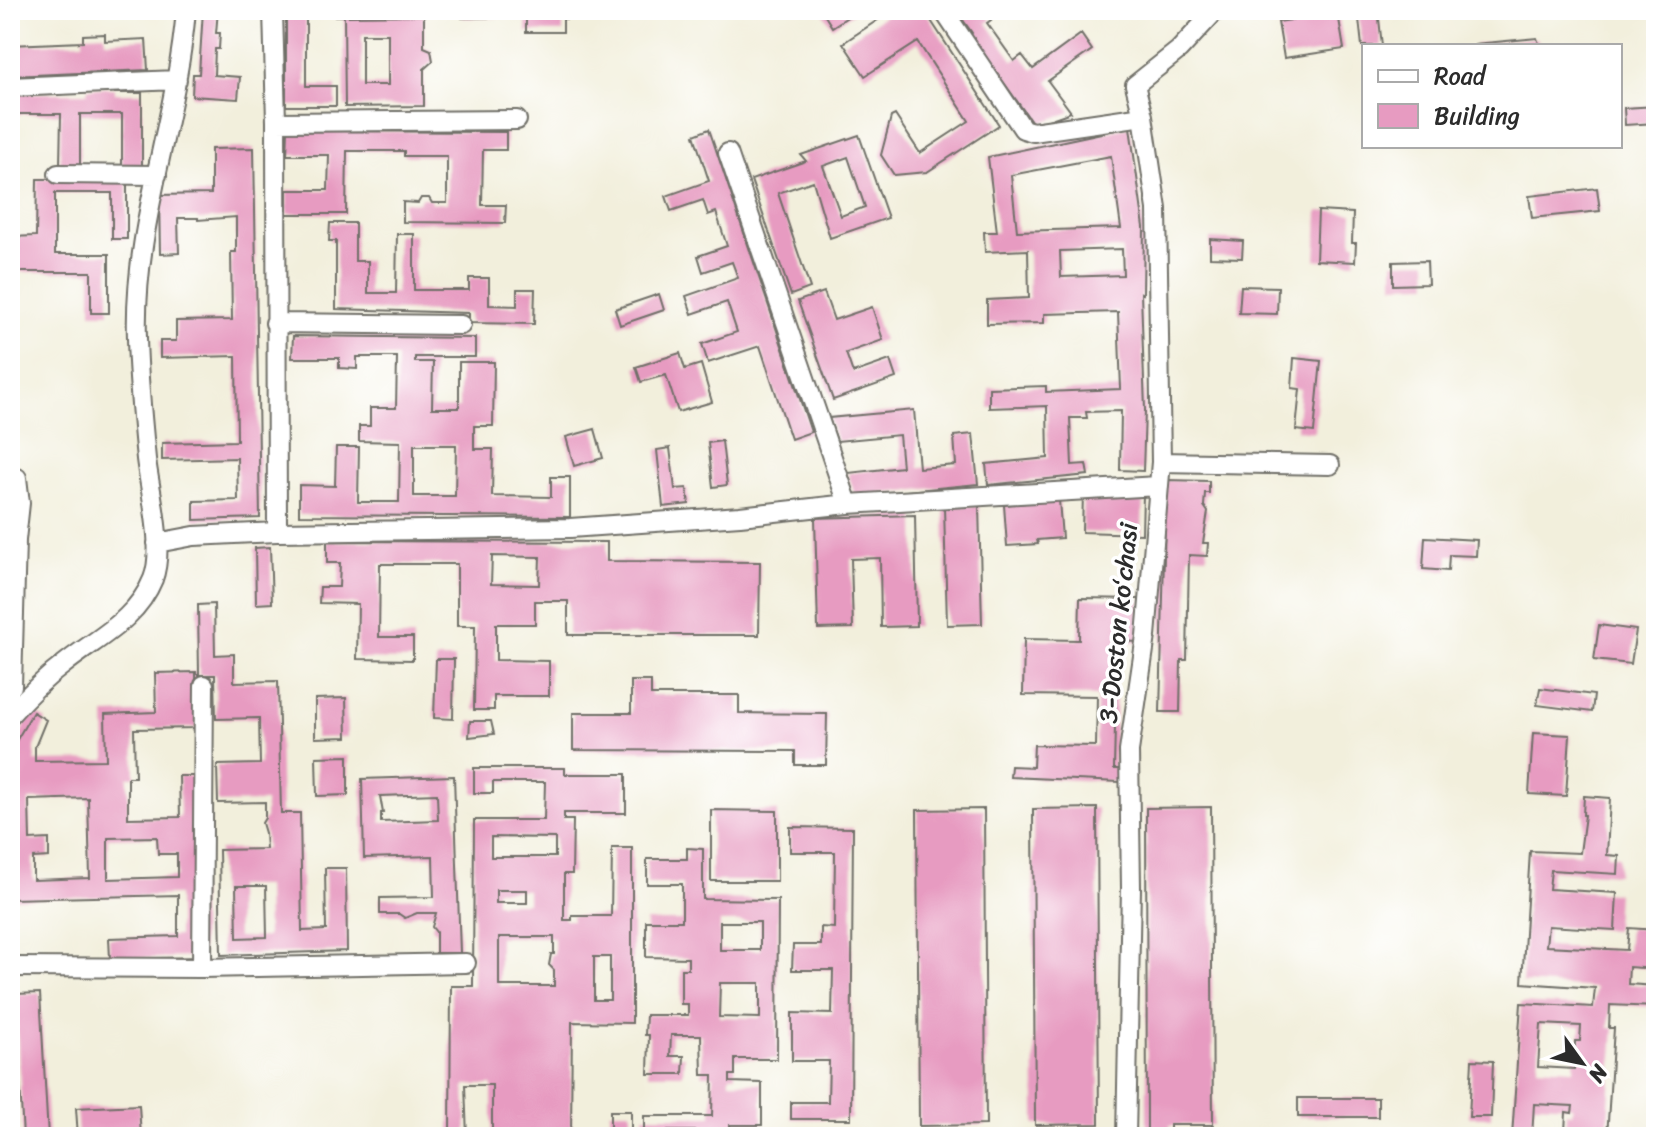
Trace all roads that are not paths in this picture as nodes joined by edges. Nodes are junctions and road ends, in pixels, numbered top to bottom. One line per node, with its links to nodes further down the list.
1 (186, 10): 5 (street)
2 (273, 10): 9 (street)
3 (943, 10): 7 (street)
4 (1216, 10): 7 (street, 3-Doston koʻchasi)
5 (177, 80): 6 (street); 12 (street)
6 (10, 87)
7 (1143, 116): 15 (street, 3-Doston koʻchasi)
8 (517, 120): 9 (street)
9 (276, 122): 13 (street)
10 (728, 153): 19 (street)
11 (58, 174): 12 (street)
12 (157, 175): 21 (street)
13 (275, 323): 14 (street); 20 (street)
14 (461, 325)
15 (1161, 462): 16 (street); 18 (street, 3-Doston koʻchasi)
16 (1330, 465)
17 (10, 477): 23 (street)
18 (1158, 486): 19 (street); 29 (street, 3-Doston koʻchasi)
19 (848, 504): 20 (street)
20 (277, 532): 21 (street)
21 (157, 543): 24 (street)
22 (204, 685): 28 (street)
23 (11, 686): 24 (street)
24 (29, 694): 25 (street)
25 (10, 715)
26 (466, 963): 28 (street)
27 (10, 967): 28 (street)
28 (202, 968)
29 (1126, 1137)

